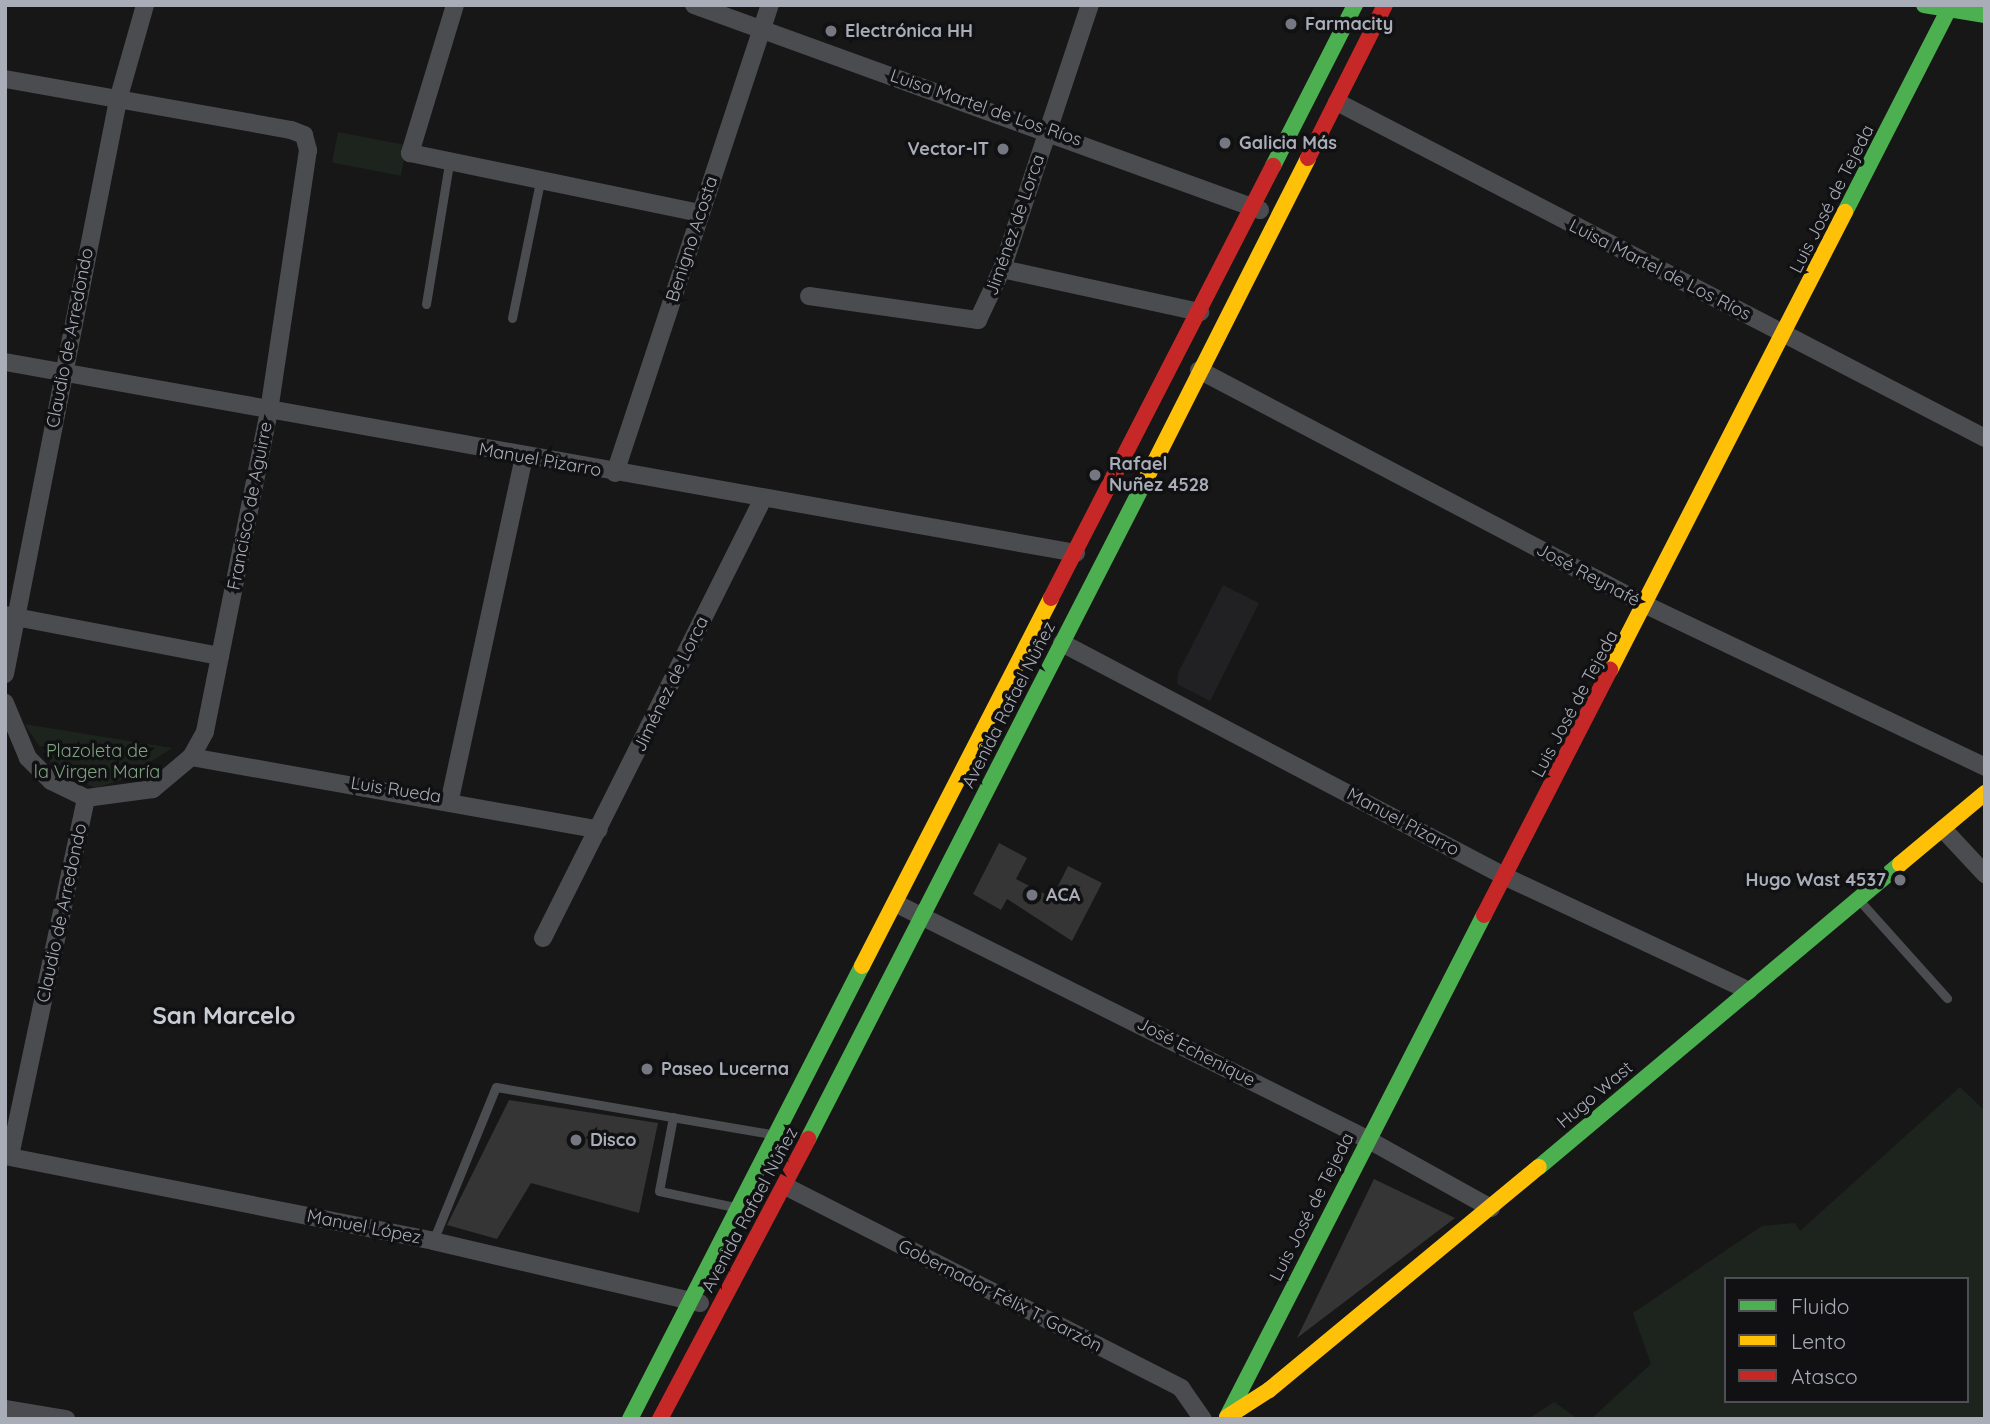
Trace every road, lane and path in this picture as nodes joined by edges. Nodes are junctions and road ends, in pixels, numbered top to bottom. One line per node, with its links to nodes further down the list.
1 (145, 5): 13 (street, Claudio de Arredondo)
2 (455, 5): 16 (street)
3 (694, 5): 11 (street, Luisa Martel de Los Ríos)
4 (770, 5): 11 (street, Benigno Acosta)
5 (1090, 5): 15 (street, Jiménez de Lorca)
6 (1355, 5): 18 (main road, Avenida Rafael Núñez)
7 (1385, 5): 14 (main road, Avenida Rafael Núñez)
8 (1924, 5): 9 (main road)
9 (1950, 7): 10 (main road); 26 (main road, Luis José de Tejeda)
10 (1985, 15)
11 (761, 30): 15 (street, Luisa Martel de Los Ríos); 19 (street, Benigno Acosta)
12 (5, 79): 13 (street)
13 (118, 100): 29 (street, Claudio de Arredondo); 30 (street, Francisco de Aguirre)
14 (1337, 102): 20 (main road, Avenida Rafael Núñez); 26 (street, Luisa Martel de Los Ríos)
15 (1048, 129): 18 (street, Luisa Martel de Los Ríos); 21 (street, Jiménez de Lorca)
16 (449, 163): 17 (street); 23 (lane)
17 (540, 181): 19 (street); 25 (lane)
18 (1252, 207): 20 (street, Luisa Martel de Los Ríos); 24 (main road, Avenida Rafael Núñez)
19 (701, 213): 33 (street, Benigno Acosta)
20 (1275, 216): 28 (main road, Avenida Rafael Núñez)
21 (1002, 269): 22 (street, Jiménez de Lorca); 24 (street)
22 (809, 296)
23 (426, 304)
24 (1200, 312): 35 (main road, Avenida Rafael Núñez)
25 (512, 318)
26 (1784, 335): 31 (street, Luisa Martel de Los Ríos); 36 (main road, Luis José de Tejeda)
27 (5, 362): 29 (street, Manuel Pizarro)
28 (1199, 370): 36 (street, José Reynafé); 38 (main road, Avenida Rafael Núñez)
29 (62, 375): 30 (street, Manuel Pizarro); 37 (street, Claudio de Arredondo)
30 (269, 411): 32 (street, Manuel Pizarro); 39 (street, Francisco de Aguirre)
31 (1985, 438)
32 (524, 458): 33 (street, Manuel Pizarro); 46 (street)
33 (615, 473): 34 (street, Manuel Pizarro)
34 (762, 500): 35 (street, Manuel Pizarro); 47 (street, Jiménez de Lorca)
35 (1076, 553): 52 (main road, Avenida Rafael Núñez)
36 (1648, 606): 43 (street, José Reynafé); 50 (main road, Luis José de Tejeda)
37 (10, 616): 39 (street); 40 (street, Claudio de Arredondo)
38 (1062, 643): 50 (street, Manuel Pizarro); 53 (main road, Avenida Rafael Núñez)
39 (220, 656): 42 (street, Francisco de Aguirre)
40 (5, 674)
41 (5, 703): 45 (street)
42 (191, 757): 45 (street, Francisco de Aguirre); 46 (street, Luis Rueda)
43 (1985, 767)
44 (1985, 793): 48 (main road, Hugo Wast)
45 (86, 798): 60 (street, Claudio de Arredondo)
46 (450, 799): 47 (street, Luis Rueda)
47 (599, 830): 54 (street, Jiménez de Lorca)
48 (1943, 830): 49 (street); 51 (main road, Hugo Wast)
49 (1985, 874)
50 (1506, 877): 55 (street, Manuel Pizarro); 59 (main road, Luis José de Tejeda)
51 (1858, 899): 55 (main road, Hugo Wast); 56 (lane)
52 (897, 904): 53 (street, José Echenique); 58 (main road, Avenida Rafael Núñez)
53 (925, 916): 59 (street, José Echenique); 61 (main road, Avenida Rafael Núñez)
54 (543, 938)
55 (1749, 991): 63 (main road, Hugo Wast)
56 (1947, 998)
57 (673, 1117): 58 (lane); 62 (lane); 64 (lane)
58 (779, 1135): 62 (main road, Avenida Rafael Núñez)
59 (1367, 1139): 63 (street, José Echenique); 68 (main road, Luis José de Tejeda)
60 (8, 1156): 64 (street, Manuel López)
61 (785, 1186): 66 (main road, Avenida Rafael Núñez); 72 (street, Gobernador Félix T. Garzón)
62 (741, 1208): 65 (main road, Avenida Rafael Núñez)
63 (1491, 1208): 68 (main road, Hugo Wast)
64 (433, 1241): 65 (street, Manuel López)
65 (695, 1300): 66 (street, Manuel López); 70 (main road, Avenida Rafael Núñez)
66 (718, 1312): 71 (main road, Avenida Rafael Núñez)
67 (5, 1409): 69 (street)
68 (1225, 1418)
69 (66, 1419)
70 (630, 1419)
71 (660, 1419)
72 (1203, 1419)

